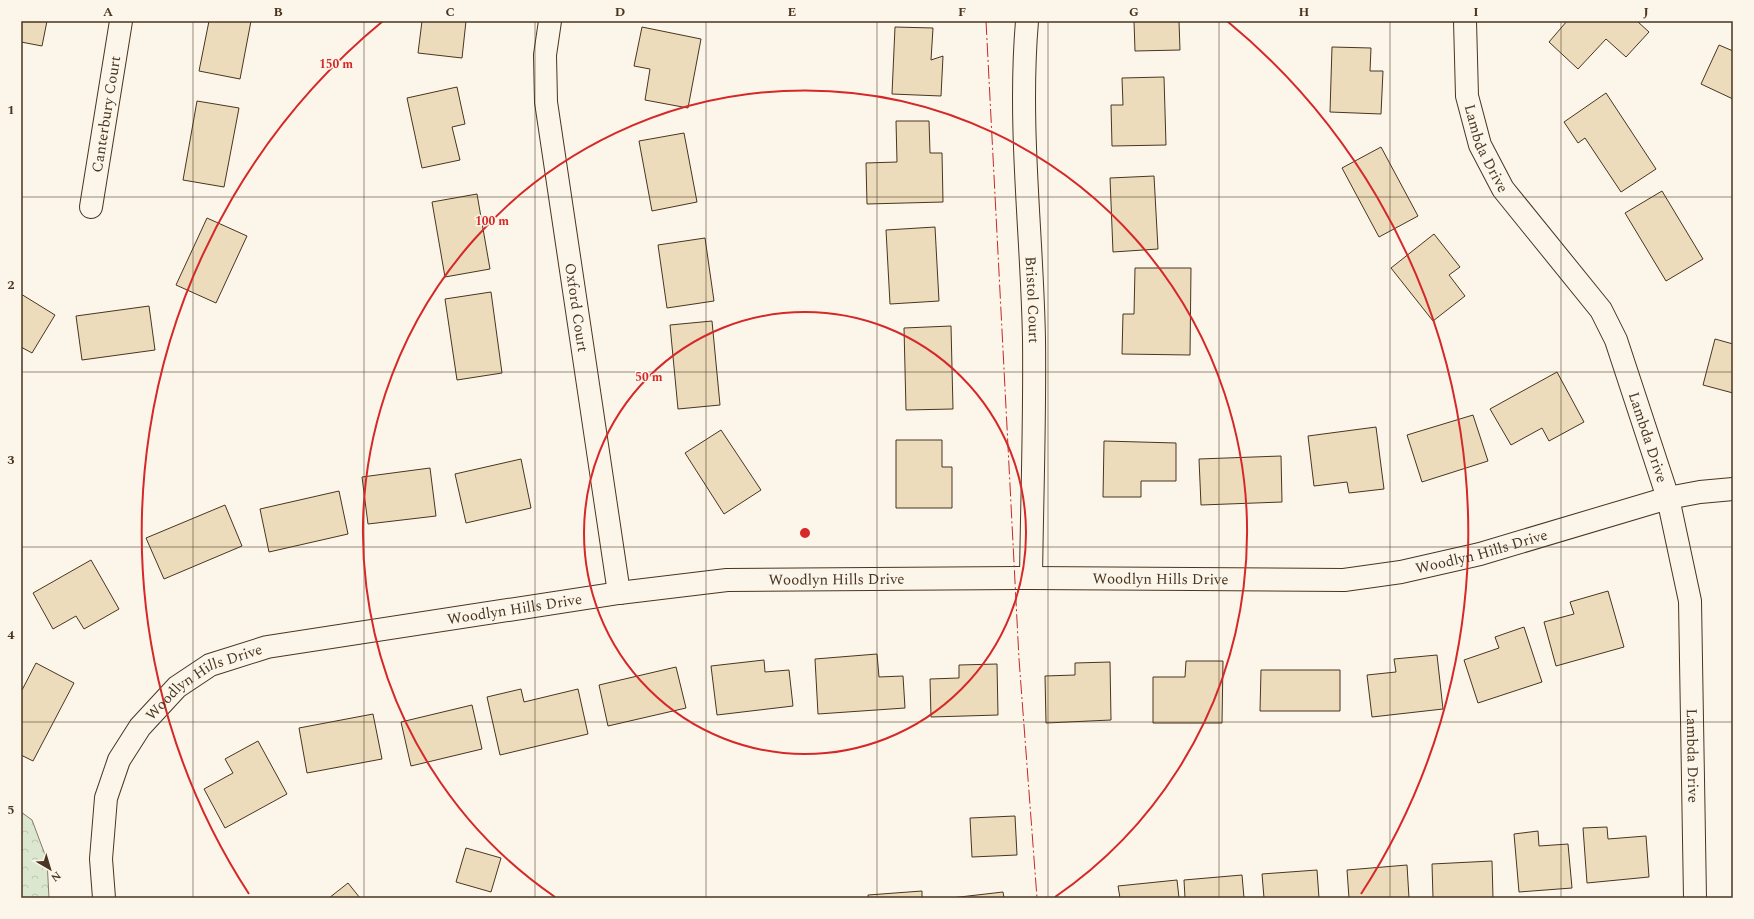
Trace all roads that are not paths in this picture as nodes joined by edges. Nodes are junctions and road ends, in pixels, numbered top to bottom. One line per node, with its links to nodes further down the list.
1 (121, 21): 5 (street, Canterbury Court)
2 (550, 21): 9 (street, Oxford Court)
3 (1027, 21): 8 (street, Bristol Court)
4 (1465, 21): 7 (street, Lambda Drive)
5 (91, 207)
6 (1733, 489): 7 (street, Woodlyn Hills Drive)
7 (1668, 498): 8 (street, Woodlyn Hills Drive); 11 (street, Lambda Drive)
8 (1031, 578): 9 (street, Woodlyn Hills Drive)
9 (619, 593): 10 (street, Woodlyn Hills Drive)
10 (104, 898)
11 (1695, 898)

